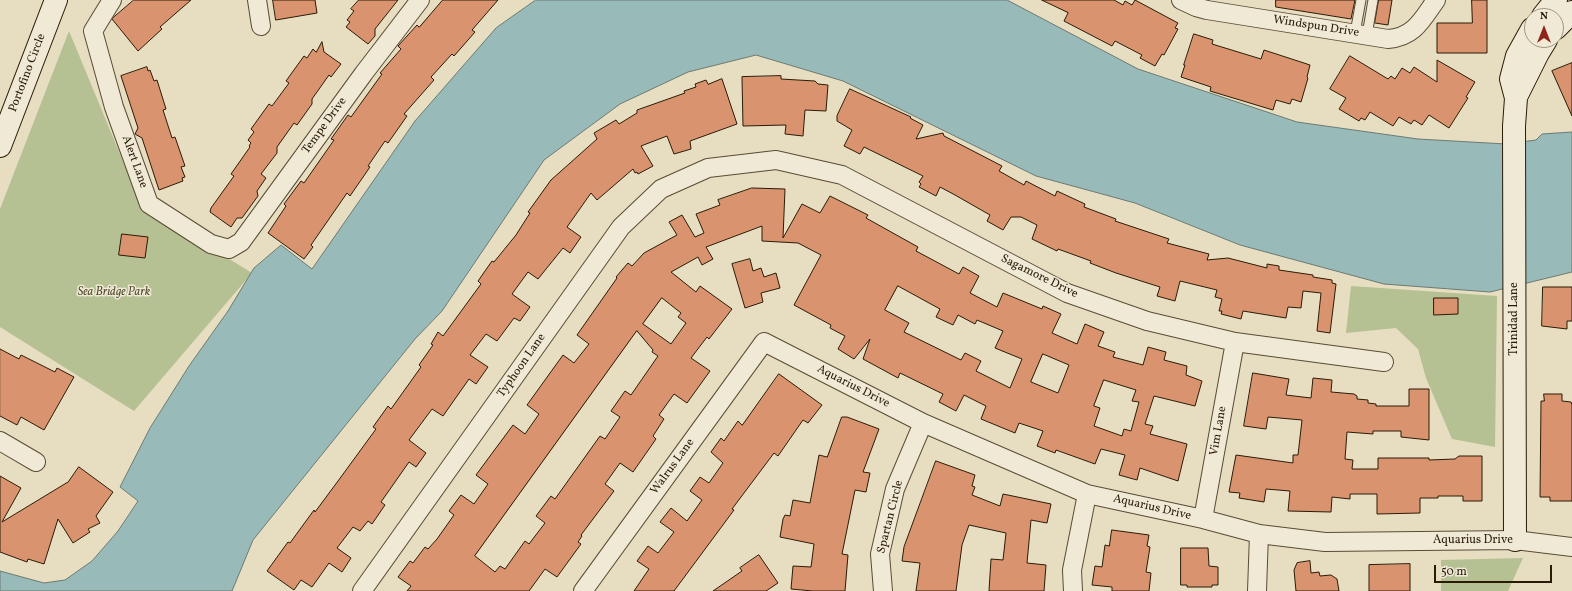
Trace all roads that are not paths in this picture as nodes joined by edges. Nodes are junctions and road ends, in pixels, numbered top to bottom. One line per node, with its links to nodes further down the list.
1 (56, 0): 18 (street, Portofino Circle)
2 (112, 0): 20 (street, Alert Lane)
3 (257, 0): 13 (street)
4 (420, 0): 20 (street, Tempe Drive)
5 (1181, 0): 14 (street, Windspun Drive)
6 (1361, 0): 14 (lane)
7 (1373, 0): 14 (lane)
8 (1436, 0): 14 (street, Windspun Drive)
9 (1556, 0): 10 (street)
10 (1550, 8)
11 (1572, 12): 12 (street)
12 (1564, 20)
13 (261, 26)
14 (1361, 34)
15 (1524, 43): 17 (street, Trinidad Lane)
16 (1541, 48): 17 (street, Trinidad Lane)
17 (1516, 98): 30 (street, Trinidad Lane)
18 (0, 146)
19 (708, 168): 22 (street, Sagamore Drive); 32 (street, Typhoon Lane)
20 (229, 250)
21 (764, 342): 24 (street, Aquarius Drive); 33 (street, Walrus Lane)
22 (1235, 342): 23 (street, Sagamore Drive); 28 (street, Vim Lane)
23 (1384, 362)
24 (923, 423): 27 (street, Aquarius Drive); 34 (street, Spartan Circle)
25 (0, 442): 26 (street)
26 (36, 462)
27 (1087, 494): 28 (street, Aquarius Drive); 35 (street)
28 (1203, 520): 29 (street, Aquarius Drive)
29 (1259, 534): 30 (street, Aquarius Drive); 36 (street)
30 (1515, 540): 31 (street, Aquarius Drive)
31 (1572, 547)
32 (362, 591)
33 (583, 591)
34 (883, 591)
35 (1073, 591)
36 (1257, 591)

